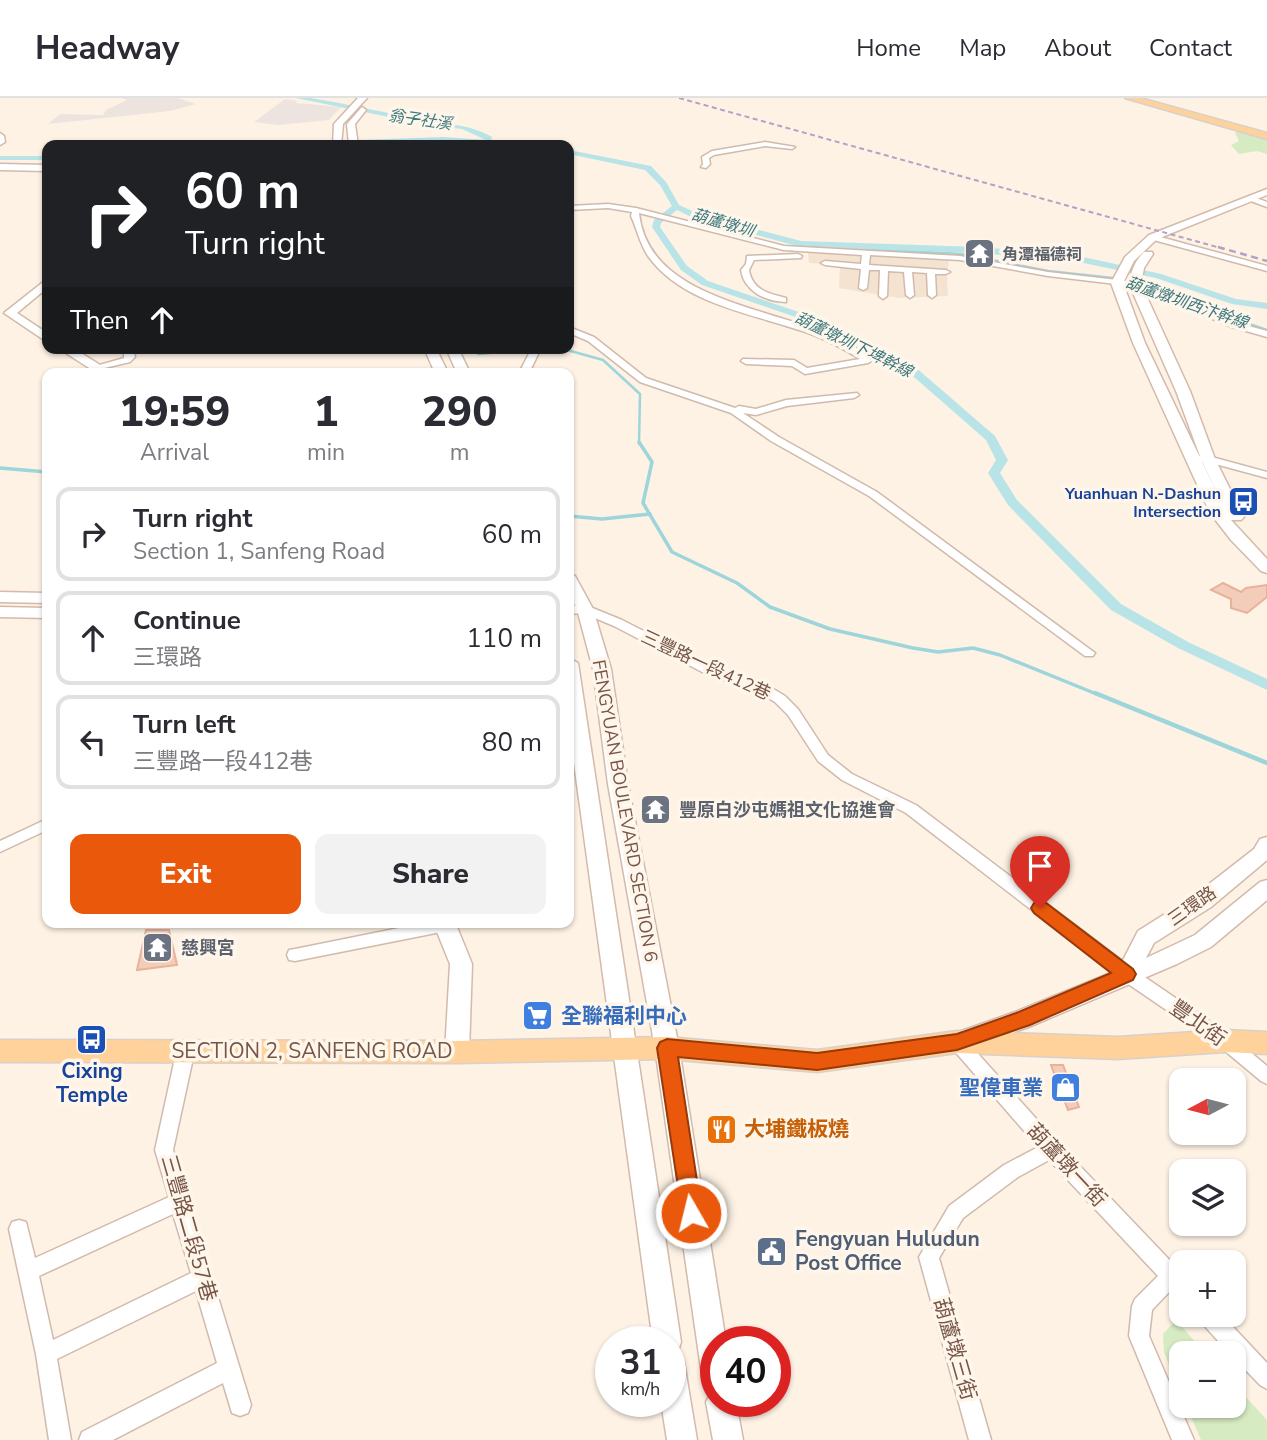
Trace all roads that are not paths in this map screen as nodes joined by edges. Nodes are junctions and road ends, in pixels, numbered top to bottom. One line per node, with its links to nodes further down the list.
1 (363, 98): 5 (street)
2 (376, 98): 9 (street)
3 (1130, 98): 6 (main road)
4 (1147, 98): 6 (main road)
5 (349, 108): 8 (street)
6 (1267, 133)
7 (0, 136): 10 (street)
8 (336, 140)
9 (351, 140)
10 (0, 142)
11 (792, 147): 13 (street)
12 (0, 167): 14 (street)
13 (704, 167)
14 (42, 168)
15 (1263, 199): 18 (street); 19 (street)
16 (574, 208): 17 (street)
17 (638, 211): 20 (street); 43 (street)
18 (1153, 237): 19 (street); 22 (street)
19 (1167, 240): 22 (street); 26 (street)
20 (811, 250): 21 (street); 37 (street)
21 (866, 253): 24 (street); 30 (street)
22 (1135, 260): 30 (street); 31 (street)
23 (825, 263): 24 (street)
24 (865, 267): 25 (street); 33 (street)
25 (884, 268): 27 (street); 36 (street)
26 (1267, 269)
27 (908, 270): 28 (street); 34 (street)
28 (931, 271): 29 (street); 35 (street)
29 (946, 272)
30 (1116, 283): 31 (street); 48 (street)
31 (1135, 284): 39 (street); 49 (street)
32 (42, 286): 40 (street)
33 (863, 288)
34 (910, 295)
35 (932, 295)
36 (883, 296)
37 (783, 300)
38 (574, 332): 47 (street)
39 (1267, 334)
40 (42, 335)
41 (75, 354): 44 (street)
42 (129, 354): 45 (street)
43 (746, 360)
44 (99, 368)
45 (108, 368)
46 (854, 395): 47 (street)
47 (734, 411): 58 (street)
48 (1191, 459): 49 (street); 52 (street)
49 (1208, 459): 50 (street); 51 (street)
50 (1267, 475)
51 (1267, 552)
52 (1267, 568)
53 (0, 597): 54 (street)
54 (42, 598)
55 (577, 609): 67 (street, 三豐路一段412巷); 71 (street, FENGYUAN BOULEVARD SECTION 6)
56 (0, 612): 57 (street)
57 (42, 613)
58 (1089, 653)
59 (574, 698): 73 (street, FENGYUAN BOULEVARD SECTION 6)
60 (42, 826): 61 (street)
61 (0, 847)
62 (1265, 851): 67 (street, 三環路)
63 (1267, 888): 67 (street, 三環路)
64 (425, 928): 66 (street)
65 (447, 928): 75 (street)
66 (295, 954)
67 (1127, 974): 68 (street, 豐北街); 69 (street, 三環路)
68 (1225, 1041): 69 (main road, SECTION 2, SANFENG ROAD); 70 (main road, SECTION 2, SANFENG ROAD); 76 (street, 豐北街)
69 (957, 1042): 71 (main road, SECTION 2, SANFENG ROAD); 77 (street, 葫蘆墩一街)
70 (1267, 1042)
71 (667, 1048): 73 (main road, SECTION 2, SANFENG ROAD); 85 (street, FENGYUAN BOULEVARD SECTION 6)
72 (186, 1049): 74 (main road, SECTION 2, SANFENG ROAD); 75 (main road, SECTION 2, SANFENG ROAD); 78 (street, 三豐路二段57巷)
73 (624, 1049): 75 (main road, SECTION 2, SANFENG ROAD); 84 (street, FENGYUAN BOULEVARD SECTION 6)
74 (0, 1051)
75 (457, 1052)
76 (1267, 1076)
77 (1051, 1149): 81 (street, 葫蘆墩一街); 97 (street, 葫蘆墩三街)
78 (179, 1202): 80 (street); 82 (street, 三豐路二段57巷)
79 (19, 1228): 80 (street)
80 (27, 1272): 87 (street)
81 (1169, 1274)
82 (202, 1279): 87 (street); 88 (street, 三豐路二段57巷)
83 (1169, 1286): 98 (street)
84 (665, 1326)
85 (709, 1326)
86 (1219, 1327): 89 (street)
87 (46, 1354): 93 (street)
88 (230, 1368): 90 (street, 三豐路二段57巷); 94 (street)
89 (1267, 1378)
90 (240, 1405)
91 (678, 1417): 95 (street)
92 (723, 1417): 96 (street)
93 (60, 1440)
94 (90, 1440)
95 (682, 1440)
96 (727, 1440)
97 (980, 1440)
98 (1183, 1440)

